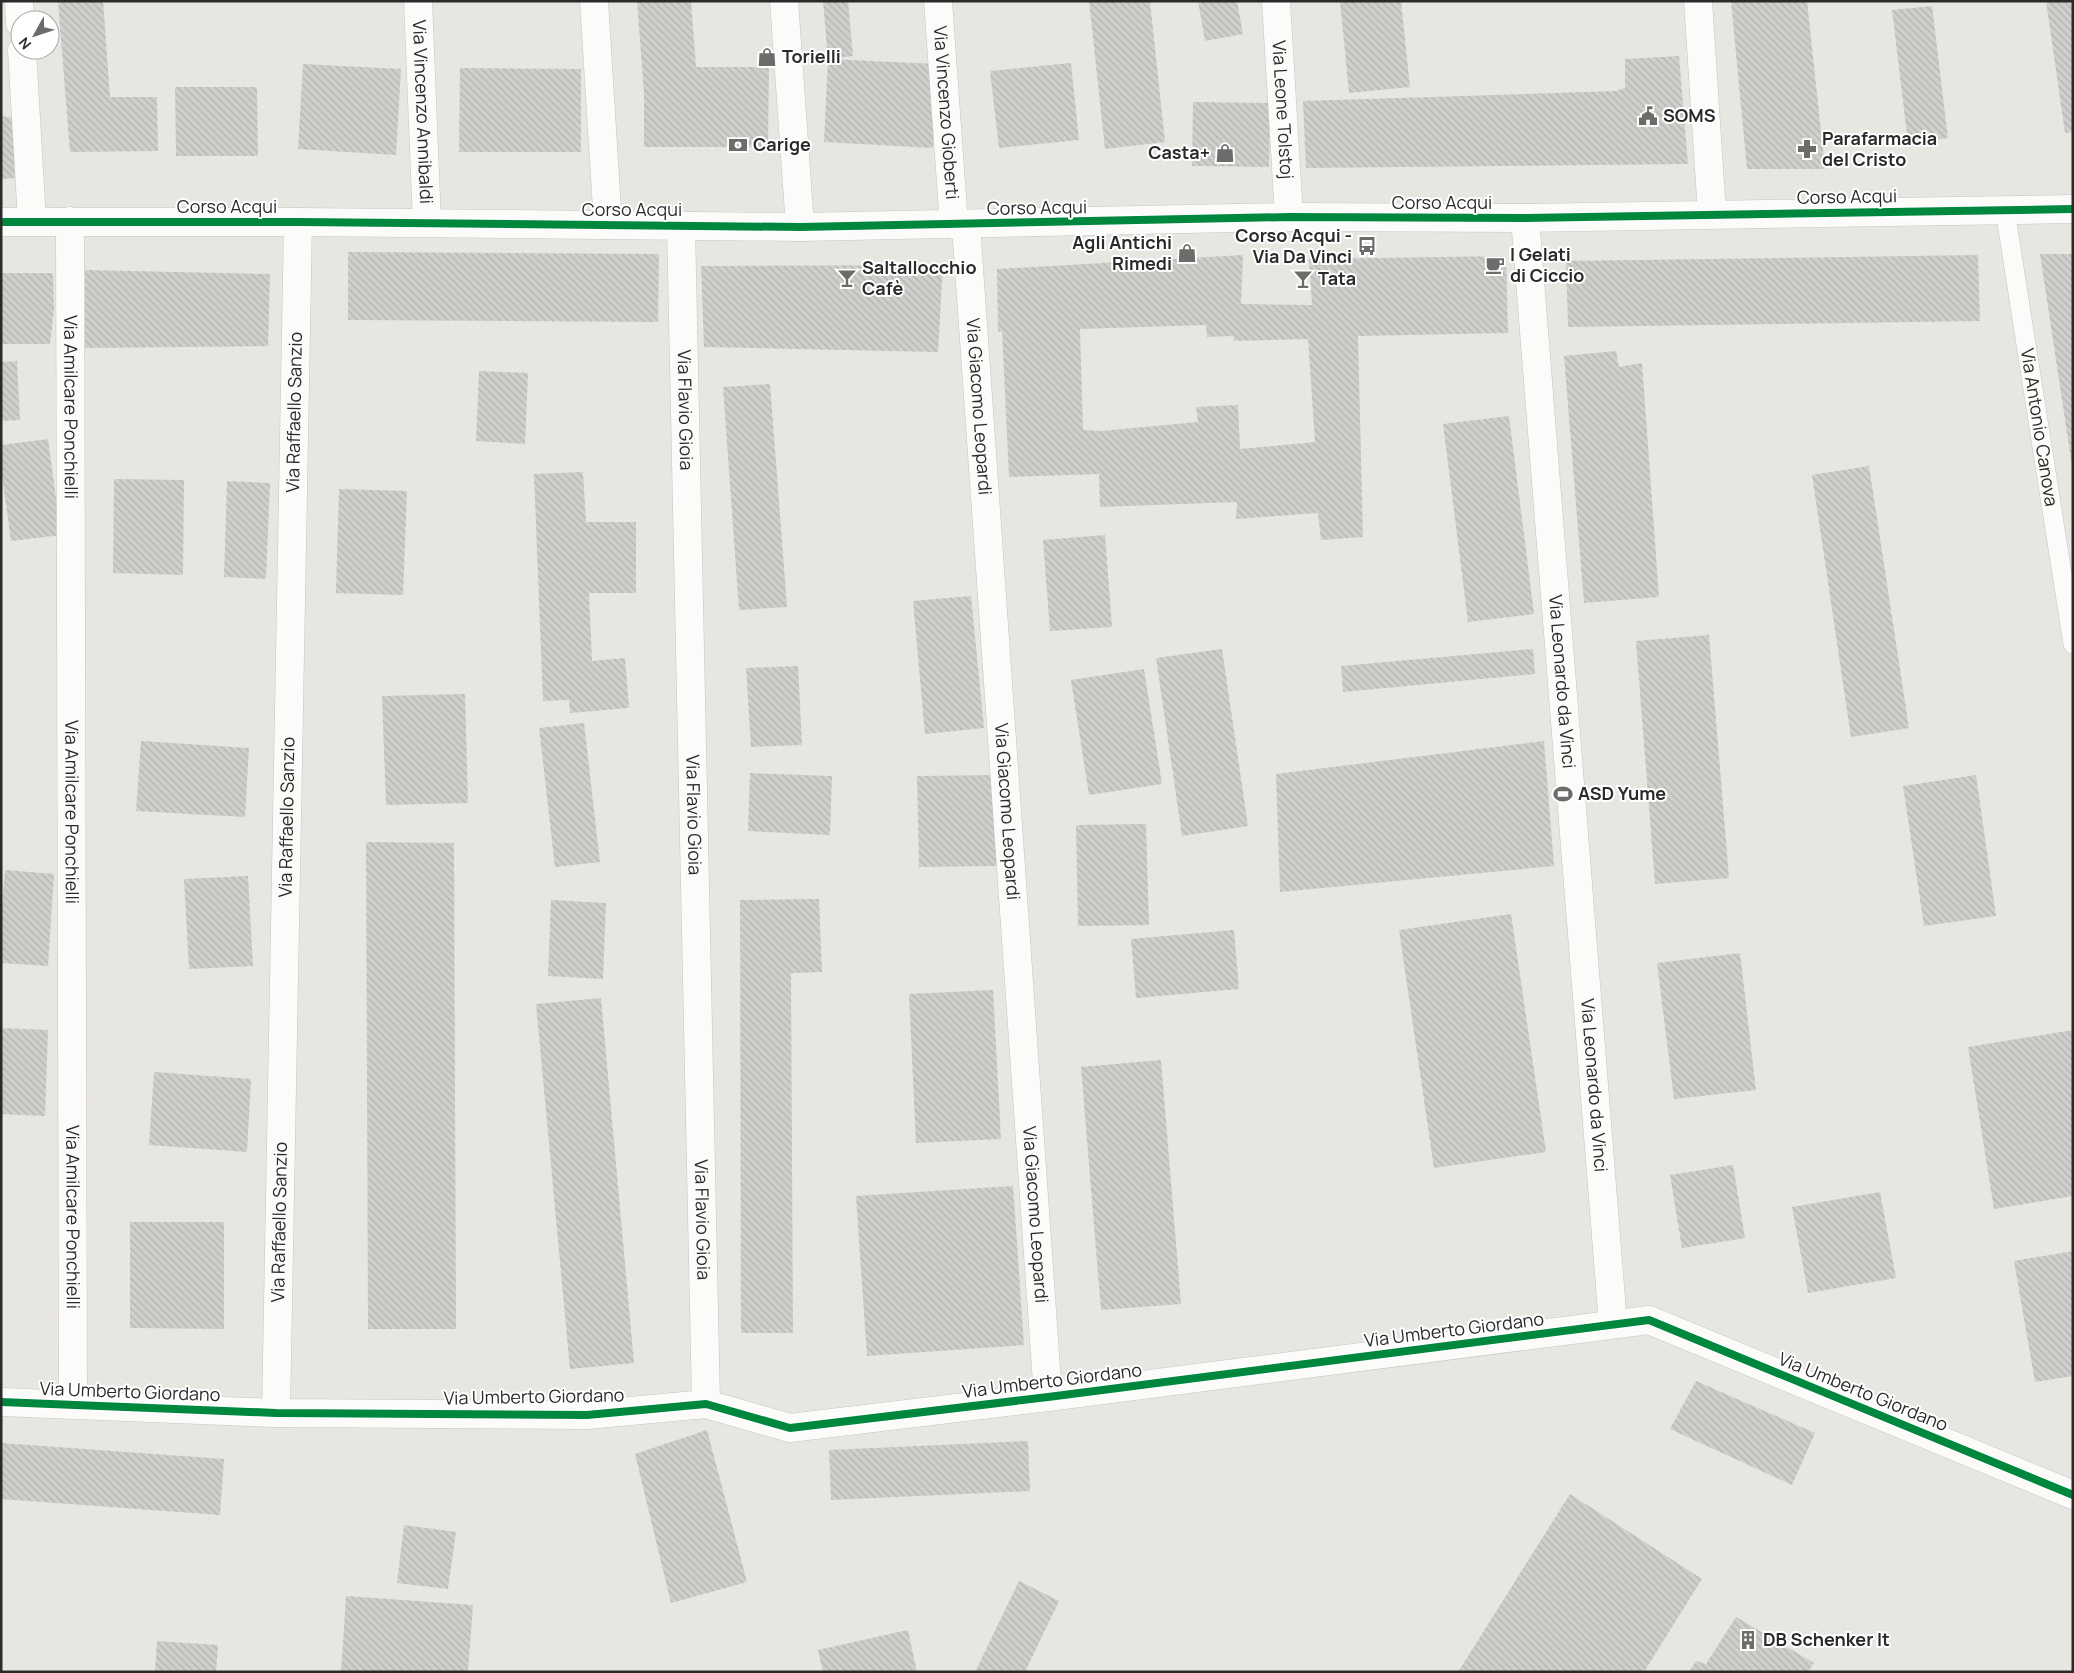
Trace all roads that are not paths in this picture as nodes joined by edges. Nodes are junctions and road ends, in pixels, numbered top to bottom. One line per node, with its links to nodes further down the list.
1 (418, 1): 17 (street, Via Vincenzo Annibaldi)
2 (594, 1): 18 (street)
3 (784, 1): 21 (street)
4 (938, 1): 19 (street, Via Vincenzo Gioberti)
5 (1276, 1): 11 (street, Via Leone Tolstoj)
6 (1698, 1): 10 (street)
7 (23, 60): 13 (street)
8 (2005, 210): 9 (street, Corso Acqui); 10 (street, Corso Acqui); 22 (lane, Via Antonio Canova)
9 (2073, 210)
10 (1712, 214): 12 (street, Corso Acqui)
11 (1289, 217): 12 (street, Corso Acqui); 19 (street, Corso Acqui)
12 (1525, 218): 23 (street, Via Leonardo da Vinci)
13 (32, 221): 14 (street, Corso Acqui); 15 (street, Corso Acqui)
14 (70, 221): 16 (street, Corso Acqui); 26 (street, Via Amilcare Ponchielli)
15 (1, 222)
16 (298, 222): 17 (street, Corso Acqui); 28 (street, Via Raffaello Sanzio)
17 (427, 223): 18 (street, Corso Acqui)
18 (608, 225): 20 (street, Corso Acqui)
19 (960, 225): 21 (street, Corso Acqui); 24 (street, Via Giacomo Leopardi)
20 (682, 226): 21 (street, Corso Acqui); 27 (street, Via Flavio Gioia)
21 (800, 227)
22 (2073, 644)
23 (1613, 1324): 24 (street, Via Umberto Giordano); 29 (street, Via Umberto Giordano)
24 (1048, 1397): 27 (street, Via Umberto Giordano)
25 (1, 1402): 26 (street, Via Umberto Giordano)
26 (72, 1404): 28 (street, Via Umberto Giordano)
27 (706, 1404): 28 (street, Via Umberto Giordano)
28 (276, 1413)
29 (2073, 1495)

